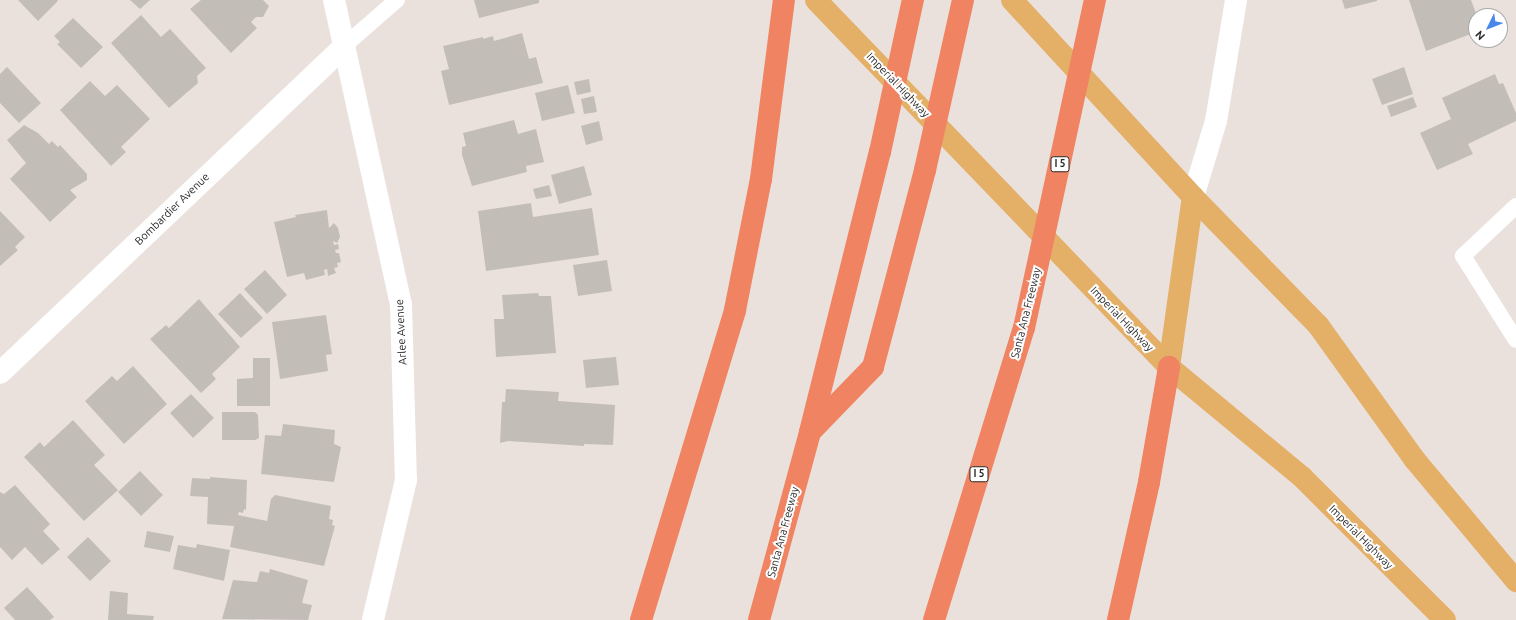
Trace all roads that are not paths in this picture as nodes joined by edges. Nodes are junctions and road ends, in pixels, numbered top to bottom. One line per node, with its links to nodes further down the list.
1 (334, 0): 10 (street, Arlee Avenue)
2 (397, 0): 10 (lane)
3 (784, 0): 19 (highway)
4 (816, 0): 14 (main road, Imperial Highway)
5 (913, 0): 16 (highway, Santa Ana Freeway)
6 (963, 0): 16 (highway)
7 (1012, 0): 11 (main road)
8 (1095, 0): 21 (highway, Santa Ana Freeway / I 5)
9 (1236, 0): 11 (street)
10 (344, 46): 15 (street, Bombardier Avenue); 18 (street, Arlee Avenue)
11 (1193, 197): 14 (main road); 17 (main road)
12 (1516, 206): 13 (lane)
13 (1514, 331)
14 (1169, 367): 22 (highway); 23 (main road, Imperial Highway)
15 (0, 373)
16 (810, 432): 20 (highway, Santa Ana Freeway)
17 (1516, 581)
18 (373, 620)
19 (641, 620)
20 (759, 620)
21 (934, 620)
22 (1118, 620)
23 (1445, 620)

